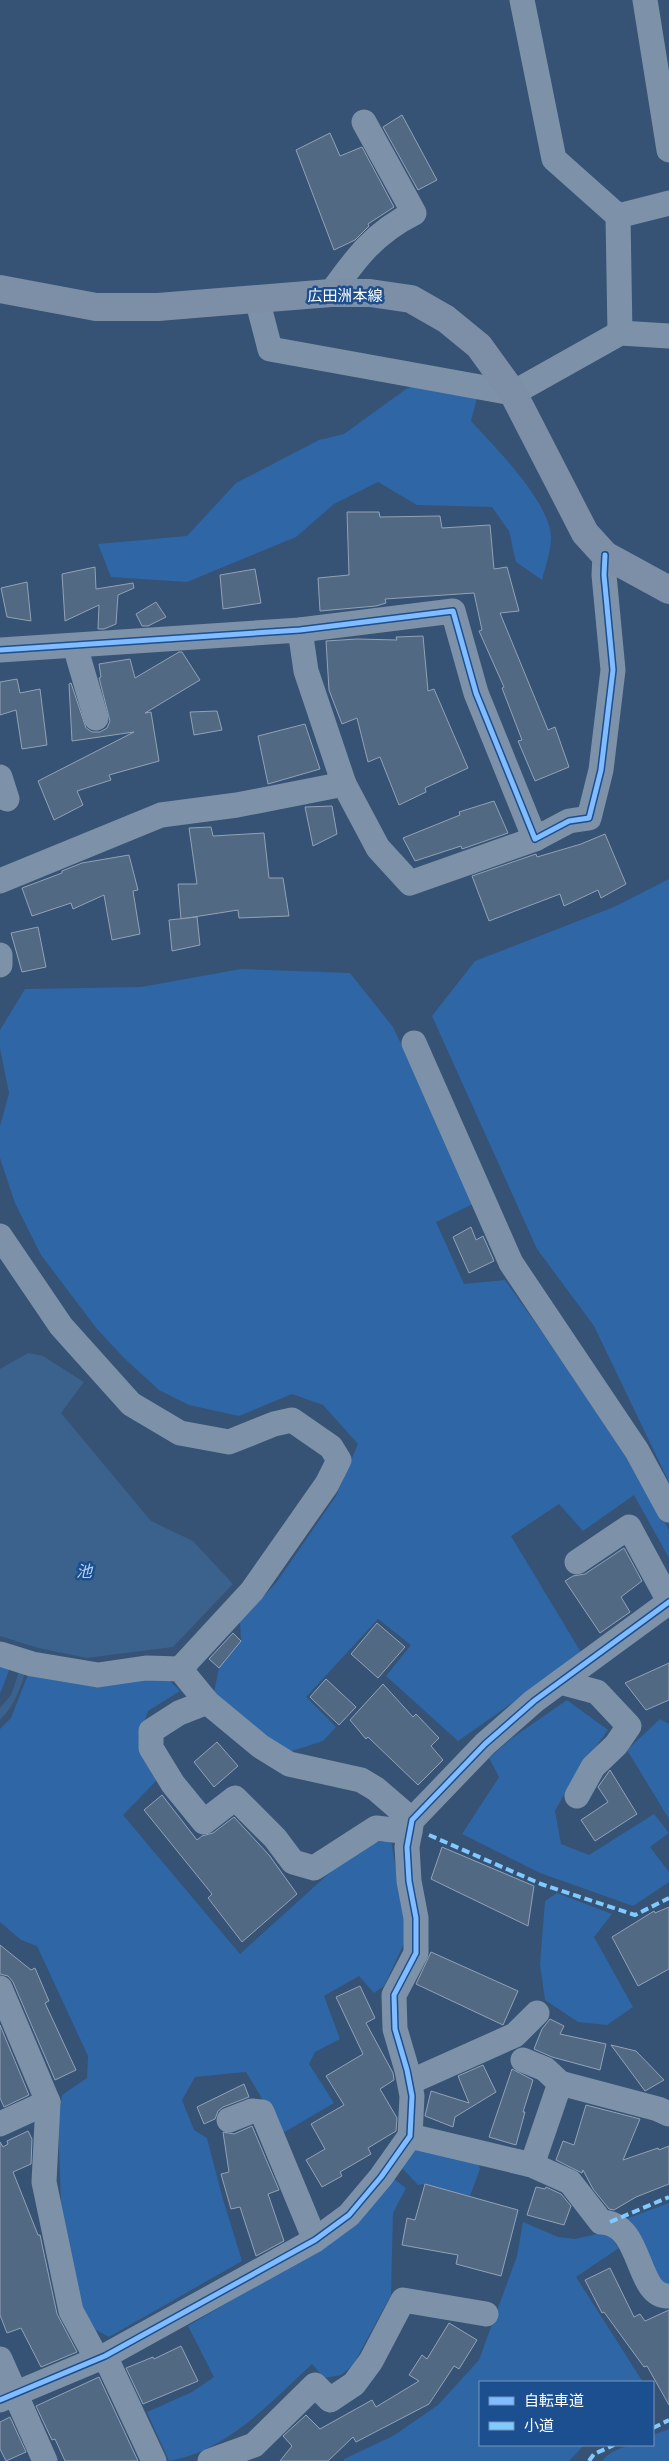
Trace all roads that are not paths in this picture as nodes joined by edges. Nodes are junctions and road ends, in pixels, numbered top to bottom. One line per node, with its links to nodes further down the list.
1 (522, 0): 6 (street)
2 (645, 0): 4 (street)
3 (364, 122): 8 (street)
4 (669, 150)
5 (669, 203): 6 (street)
6 (618, 216): 10 (street)
7 (0, 290): 9 (main road, 広田洲本線)
8 (331, 294): 9 (main road, 広田洲本線); 12 (main road, 広田洲本線)
9 (257, 299): 12 (street)
10 (620, 333): 11 (street); 12 (street)
11 (669, 336)
12 (513, 394): 13 (main road, 広田洲本線)
13 (605, 555): 14 (main road, 広田洲本線); 20 (street)
14 (669, 590)
15 (300, 630): 16 (street); 19 (street); 20 (street)
16 (75, 646): 17 (street); 18 (street)
17 (0, 650)
18 (96, 718)
19 (344, 784): 20 (street); 21 (street)
20 (535, 839)
21 (0, 881)
22 (0, 955): 23 (street)
23 (0, 965)
24 (414, 1043): 26 (street)
25 (0, 1236): 30 (street)
26 (669, 1510)
27 (577, 1562): 28 (street)
28 (669, 1601): 31 (street)
29 (0, 1654): 30 (street)
30 (180, 1669): 32 (street)
31 (560, 1682): 33 (street); 34 (street)
32 (207, 1702): 34 (street); 34 (street)
33 (577, 1796)
34 (411, 1826): 38 (street)
35 (0, 1988): 40 (street)
36 (538, 2013): 38 (street)
37 (523, 2060): 39 (street)
38 (410, 2082): 44 (street)
39 (560, 2083): 41 (street); 45 (street)
40 (48, 2102): 43 (street); 49 (street)
41 (669, 2114)
42 (229, 2120): 46 (street)
43 (0, 2124)
44 (410, 2136): 45 (street); 46 (street)
45 (532, 2165): 47 (street)
46 (315, 2240): 49 (street)
47 (669, 2296)
48 (486, 2314): 54 (street)
49 (101, 2358): 51 (street); 53 (street)
50 (0, 2359): 51 (street)
51 (7, 2397): 52 (street)
52 (45, 2461)
53 (154, 2461)
54 (210, 2461)

